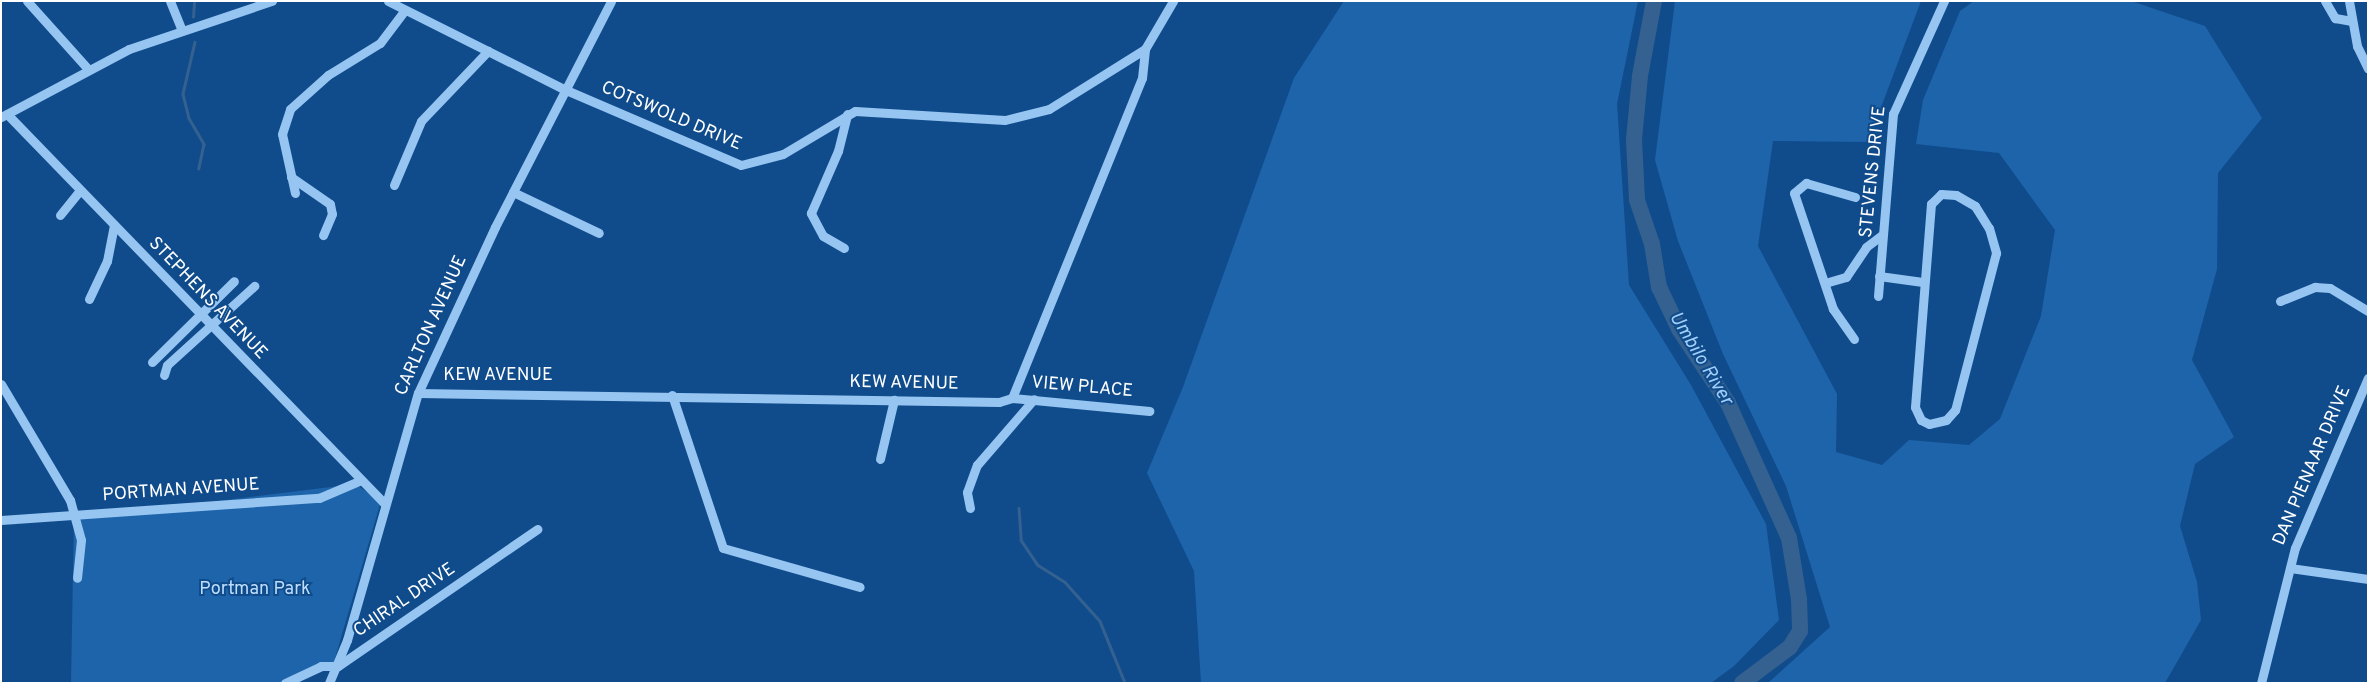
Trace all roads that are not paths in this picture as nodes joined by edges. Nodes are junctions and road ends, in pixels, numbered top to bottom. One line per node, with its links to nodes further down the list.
1 (27, 1): 15 (street)
2 (170, 1): 12 (street)
3 (272, 1): 12 (street)
4 (388, 1): 10 (street, COTSWOLD DRIVE)
5 (611, 1): 17 (street, CARLTON AVENUE)
6 (1173, 1): 13 (street, COTSWOLD DRIVE)
7 (1944, 1): 29 (street, STEVENS DRIVE)
8 (2325, 1): 11 (street)
9 (2349, 1): 11 (street)
10 (405, 10): 14 (street, COTSWOLD DRIVE); 20 (street)
11 (2352, 21): 16 (street)
12 (182, 31): 15 (street)
13 (1145, 49): 18 (street, COTSWOLD DRIVE); 50 (street)
14 (488, 51): 17 (street, COTSWOLD DRIVE); 21 (street)
15 (88, 69): 19 (street)
16 (2368, 69)
17 (566, 90): 18 (street, COTSWOLD DRIVE); 23 (street, CARLTON AVENUE)
18 (847, 114): 31 (street)
19 (4, 116): 22 (street, STEPHENS AVENUE)
20 (292, 177): 24 (street); 30 (street)
21 (394, 185)
22 (80, 190): 26 (street); 27 (street, STEPHENS AVENUE)
23 (513, 192): 28 (street); 48 (street, CARLTON AVENUE)
24 (295, 193)
25 (1855, 197): 35 (street)
26 (60, 215)
27 (114, 225): 38 (street); 41 (street, STEPHENS AVENUE)
28 (599, 233)
29 (1883, 234): 32 (street, STEVENS DRIVE); 35 (street)
30 (323, 235)
31 (844, 248)
32 (1879, 276): 34 (street); 37 (street, STEVENS DRIVE)
33 (234, 281): 41 (street)
34 (1923, 282): 34 (street)
35 (1825, 283): 43 (street)
36 (254, 286): 42 (street)
37 (1878, 296)
38 (89, 298)
39 (2280, 301): 40 (street)
40 (2368, 311)
41 (200, 316): 42 (street, STEPHENS AVENUE); 44 (street)
42 (210, 326): 45 (street); 55 (street, STEPHENS AVENUE)
43 (1854, 339)
44 (152, 362)
45 (164, 375)
46 (2368, 378): 61 (street, DAN PIENAAR DRIVE)
47 (1, 384): 58 (street)
48 (418, 393): 49 (street, KEW AVENUE); 56 (street, CARLTON AVENUE)
49 (672, 395): 52 (street, KEW AVENUE); 64 (street)
50 (1012, 398): 51 (street, VIEW PLACE); 52 (street, KEW AVENUE)
51 (1034, 399): 53 (street, VIEW PLACE); 57 (street)
52 (894, 400): 54 (street)
53 (1149, 411)
54 (880, 459)
55 (360, 481): 56 (street, STEPHENS AVENUE); 58 (street, PORTMAN AVENUE)
56 (385, 504): 65 (street, CARLTON AVENUE)
57 (970, 508)
58 (72, 515): 59 (street, PORTMAN AVENUE); 62 (street)
59 (1, 520)
60 (538, 529): 65 (street, CHIRAL DRIVE)
61 (2290, 568): 63 (street); 68 (street, DAN PIENAAR DRIVE)
62 (77, 578)
63 (2368, 579)
64 (860, 587)
65 (338, 666): 66 (street, CHIRAL DRIVE); 67 (street, CARLTON AVENUE)
66 (284, 683)
67 (329, 683)
68 (2261, 683)

